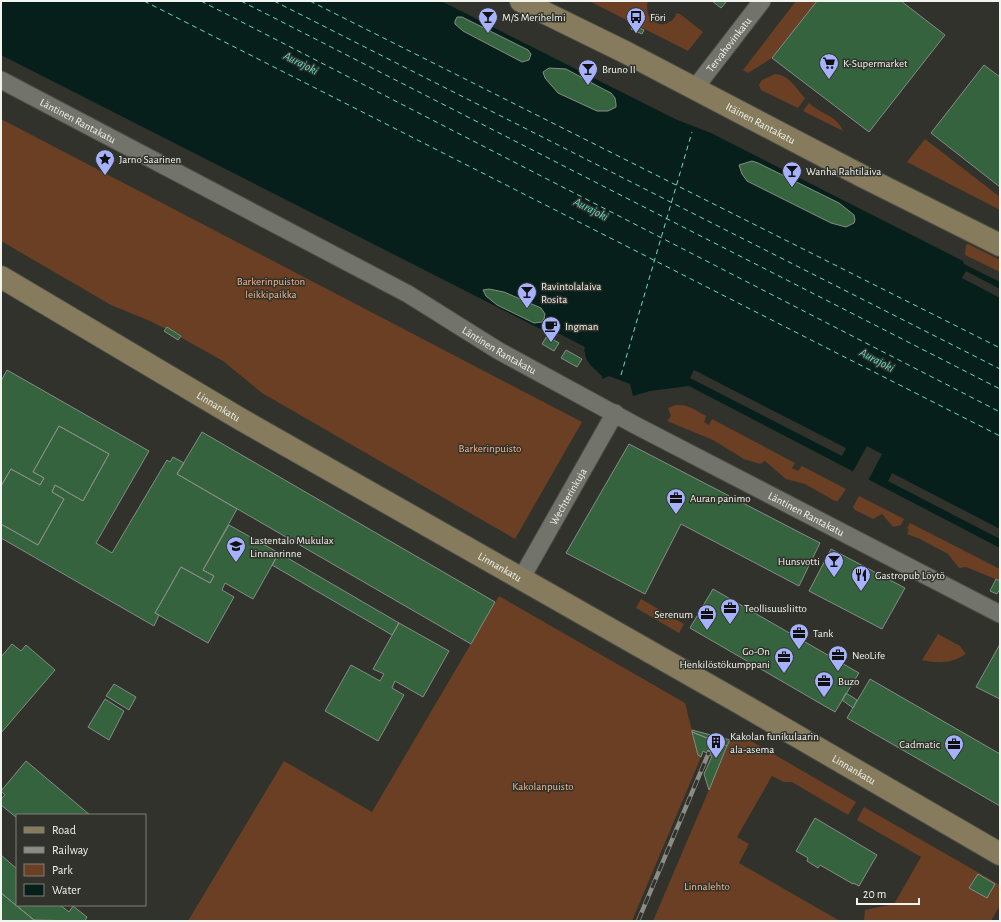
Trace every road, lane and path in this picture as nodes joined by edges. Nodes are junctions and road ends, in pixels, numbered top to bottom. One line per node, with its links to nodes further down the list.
1 (521, 1): 4 (street, Itäinen Rantakatu)
2 (762, 1): 4 (street, Tervahovinkatu)
3 (1, 80): 7 (street, Läntinen Rantakatu)
4 (695, 88): 5 (street, Itäinen Rantakatu)
5 (1000, 245)
6 (1, 277): 8 (street, Linnankatu)
7 (615, 413): 8 (street, Wechterinkuja); 9 (street, Läntinen Rantakatu)
8 (521, 579): 10 (street, Linnankatu)
9 (1000, 614)
10 (1000, 854)

